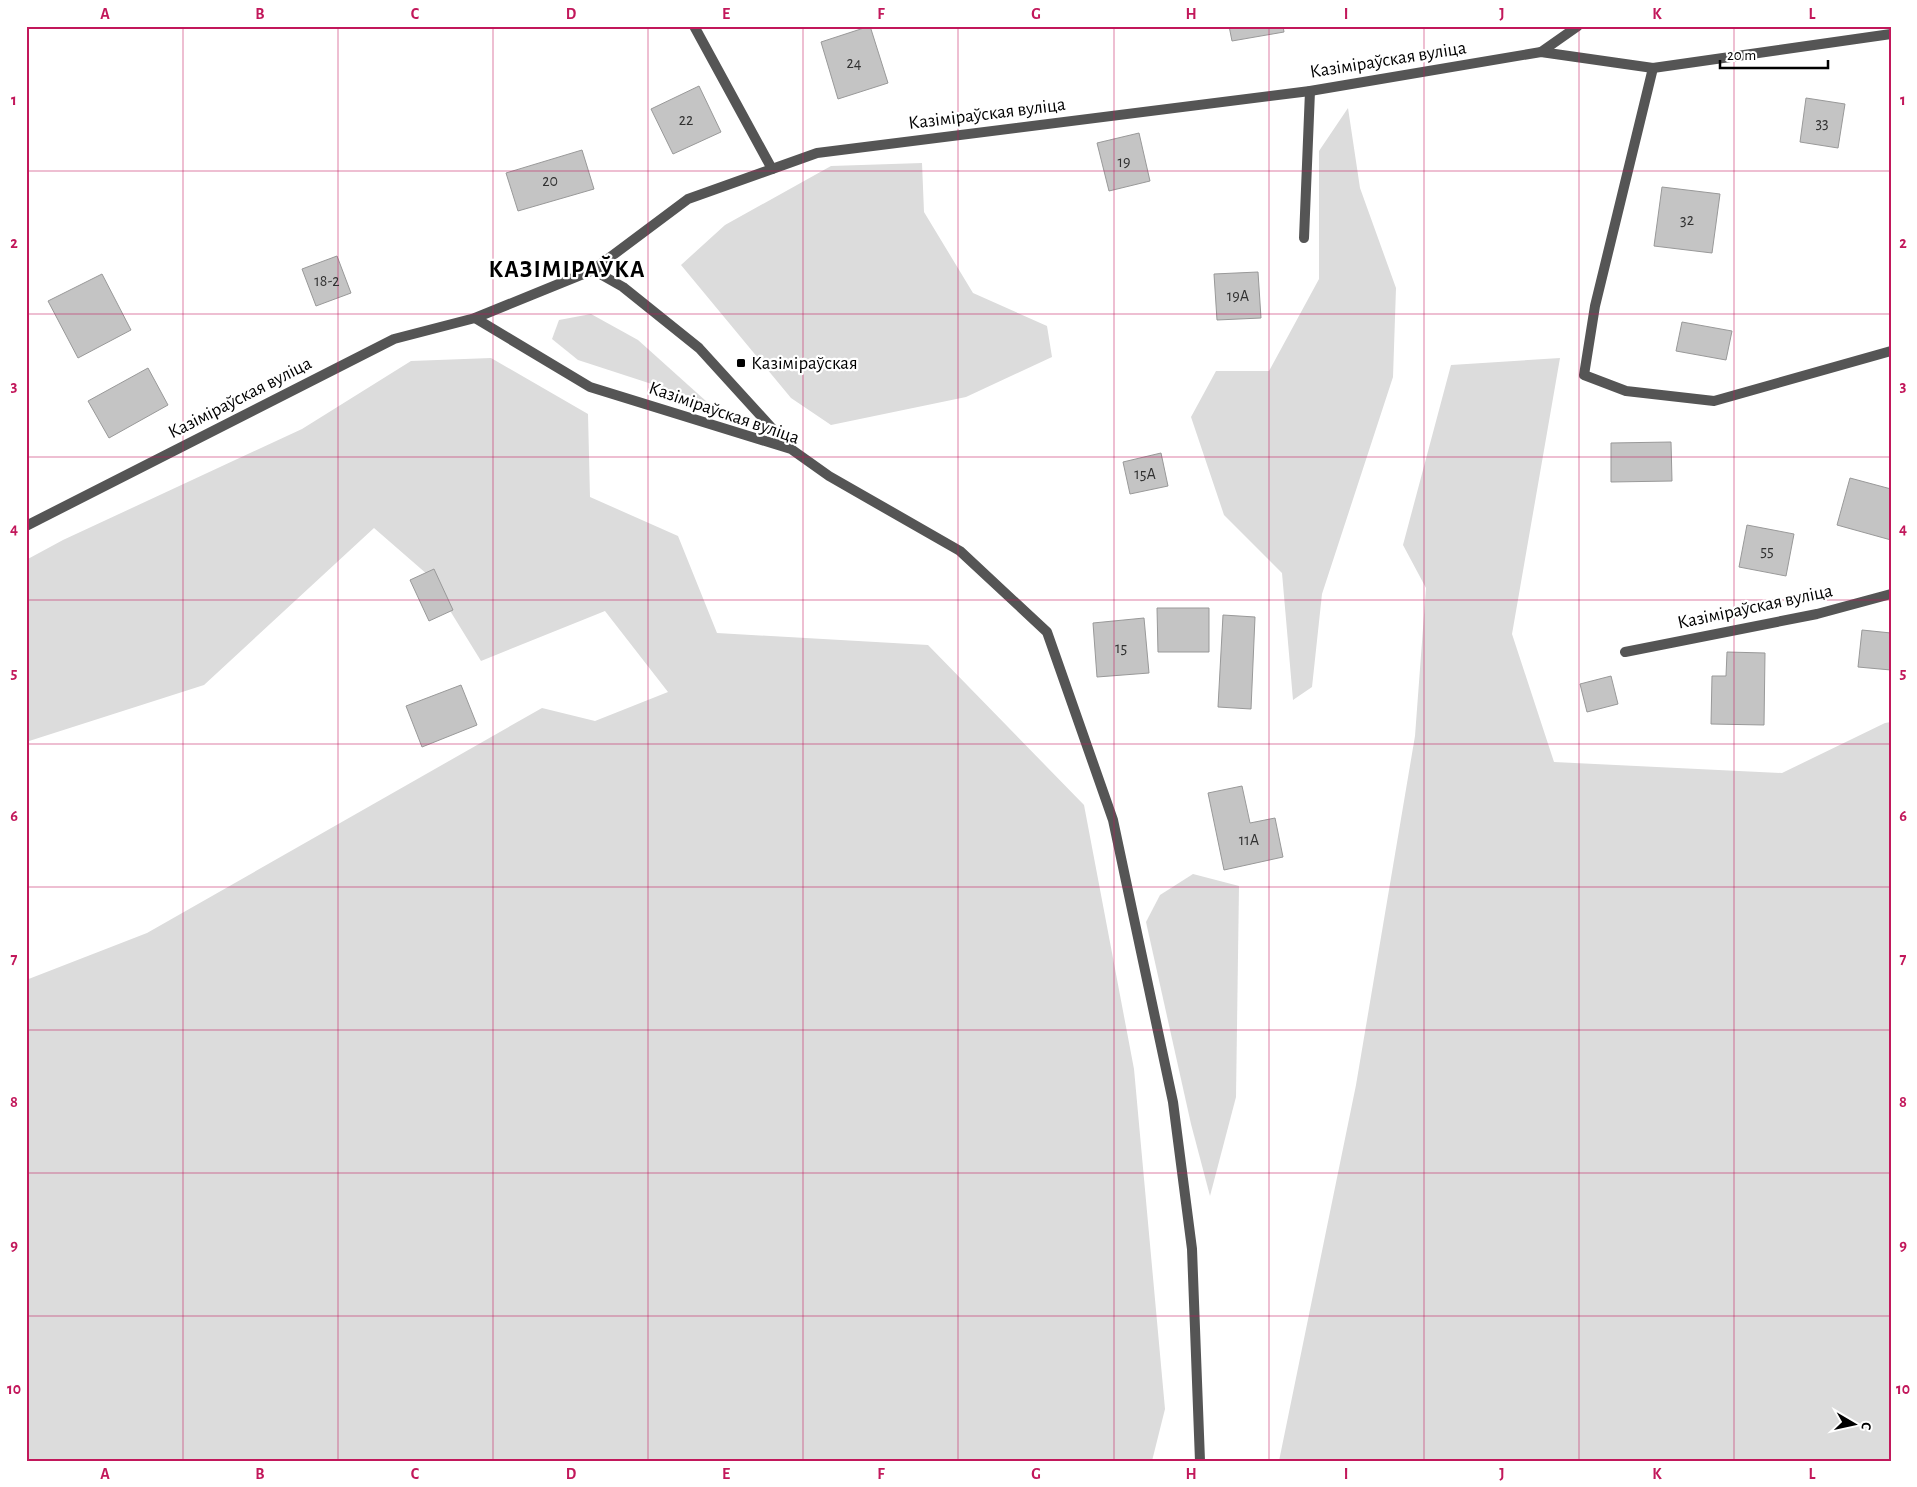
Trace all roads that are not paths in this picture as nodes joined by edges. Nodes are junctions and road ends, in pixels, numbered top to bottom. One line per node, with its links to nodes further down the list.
1 (694, 26): 7 (street)
2 (1578, 26): 4 (street, Казіміраўская вуліца)
3 (1891, 34): 5 (street, Казіміраўская вуліца)
4 (1540, 52): 5 (street, Казіміраўская вуліца); 6 (street, Казіміраўская вуліца)
5 (1654, 68): 11 (street)
6 (1310, 90): 7 (street, Казіміраўская вуліца); 8 (street)
7 (772, 169): 9 (street, Казіміраўская вуліца)
8 (1304, 238)
9 (593, 270): 10 (street, Казіміраўская вуліца); 12 (street)
10 (475, 318): 12 (street, Казіміраўская вуліца); 13 (street, Казіміраўская вуліца)
11 (1891, 351)
12 (791, 449): 16 (street, Казіміраўская вуліца)
13 (26, 526)
14 (1891, 594): 15 (street, Казіміраўская вуліца)
15 (1625, 652)
16 (1200, 1461)

